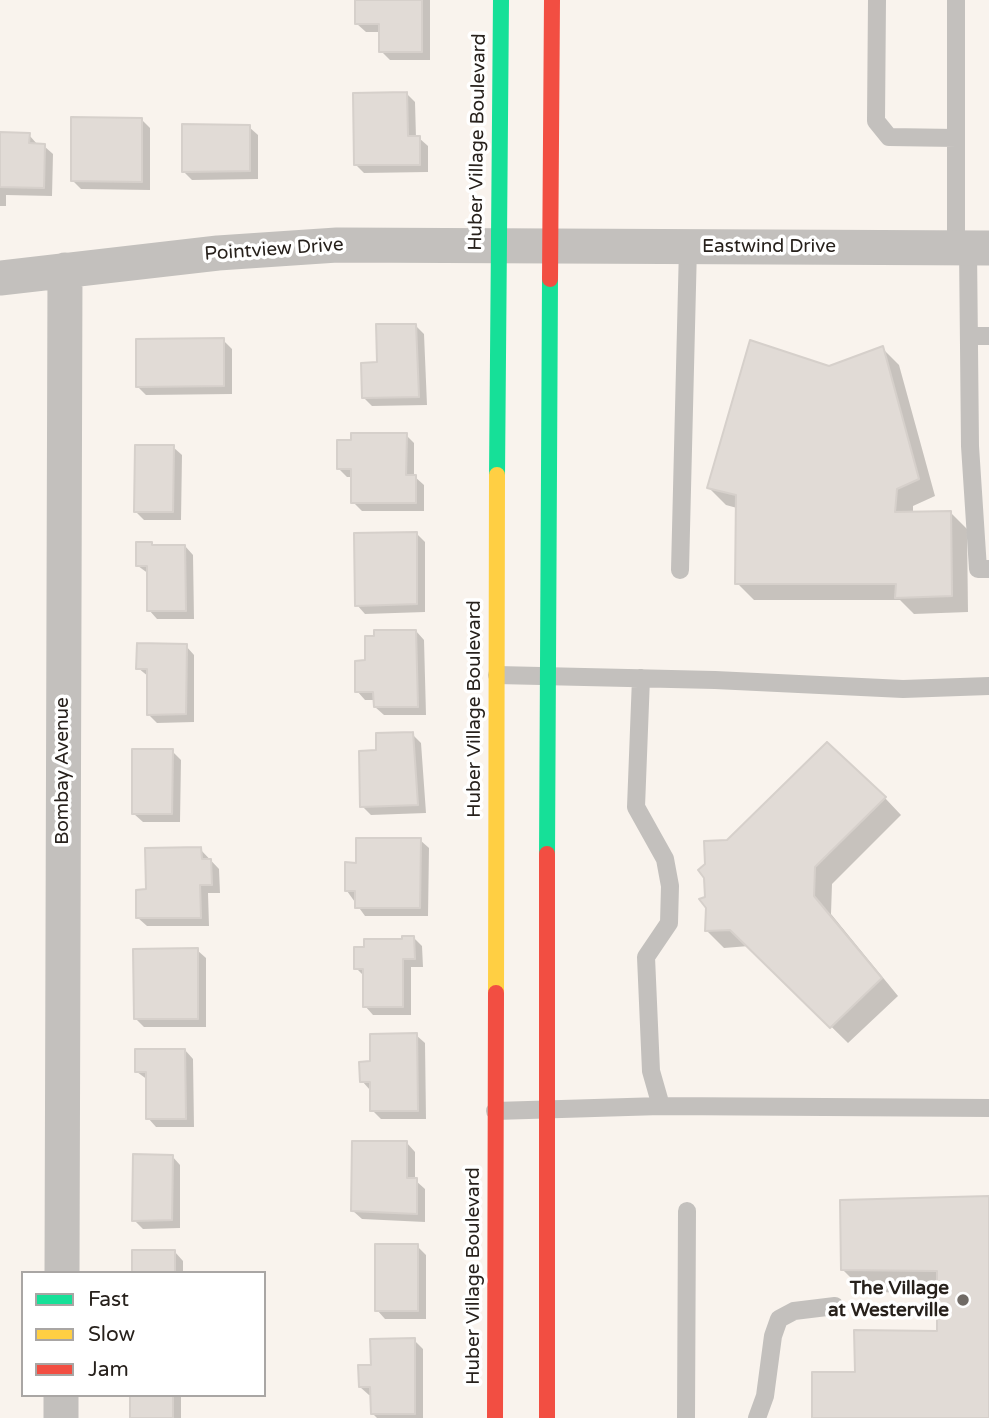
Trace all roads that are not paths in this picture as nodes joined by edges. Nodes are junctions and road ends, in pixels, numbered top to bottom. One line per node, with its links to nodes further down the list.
1 (501, 0): 6 (street, Huber Village Boulevard)
2 (552, 0): 7 (street)
3 (877, 0): 5 (lane)
4 (956, 0): 5 (lane)
5 (956, 138): 9 (lane)
6 (498, 247): 7 (street, Pointview Drive); 10 (street, Pointview Drive); 16 (street, Huber Village Boulevard)
7 (550, 247): 8 (street, Eastwind Drive); 17 (street)
8 (688, 247): 9 (street, Eastwind Drive); 15 (lane)
9 (971, 247): 12 (lane)
10 (65, 270): 11 (street, Pointview Drive); 25 (street, Bombay Avenue)
11 (0, 278)
12 (969, 335): 13 (lane); 14 (lane)
13 (989, 336)
14 (989, 569)
15 (680, 570)
16 (497, 675): 17 (lane); 22 (street, Huber Village Boulevard)
17 (548, 675): 18 (lane); 23 (street)
18 (641, 678): 19 (lane); 20 (lane)
19 (989, 687)
20 (661, 1106): 21 (lane); 23 (lane)
21 (989, 1108)
22 (495, 1111): 23 (lane); 29 (street, Huber Village Boulevard)
23 (546, 1111): 30 (street)
24 (687, 1211): 31 (lane)
25 (62, 1271)
26 (835, 1306): 32 (lane)
27 (61, 1397): 28 (street)
28 (61, 1418)
29 (495, 1418)
30 (547, 1418)
31 (686, 1418)
32 (757, 1418)

